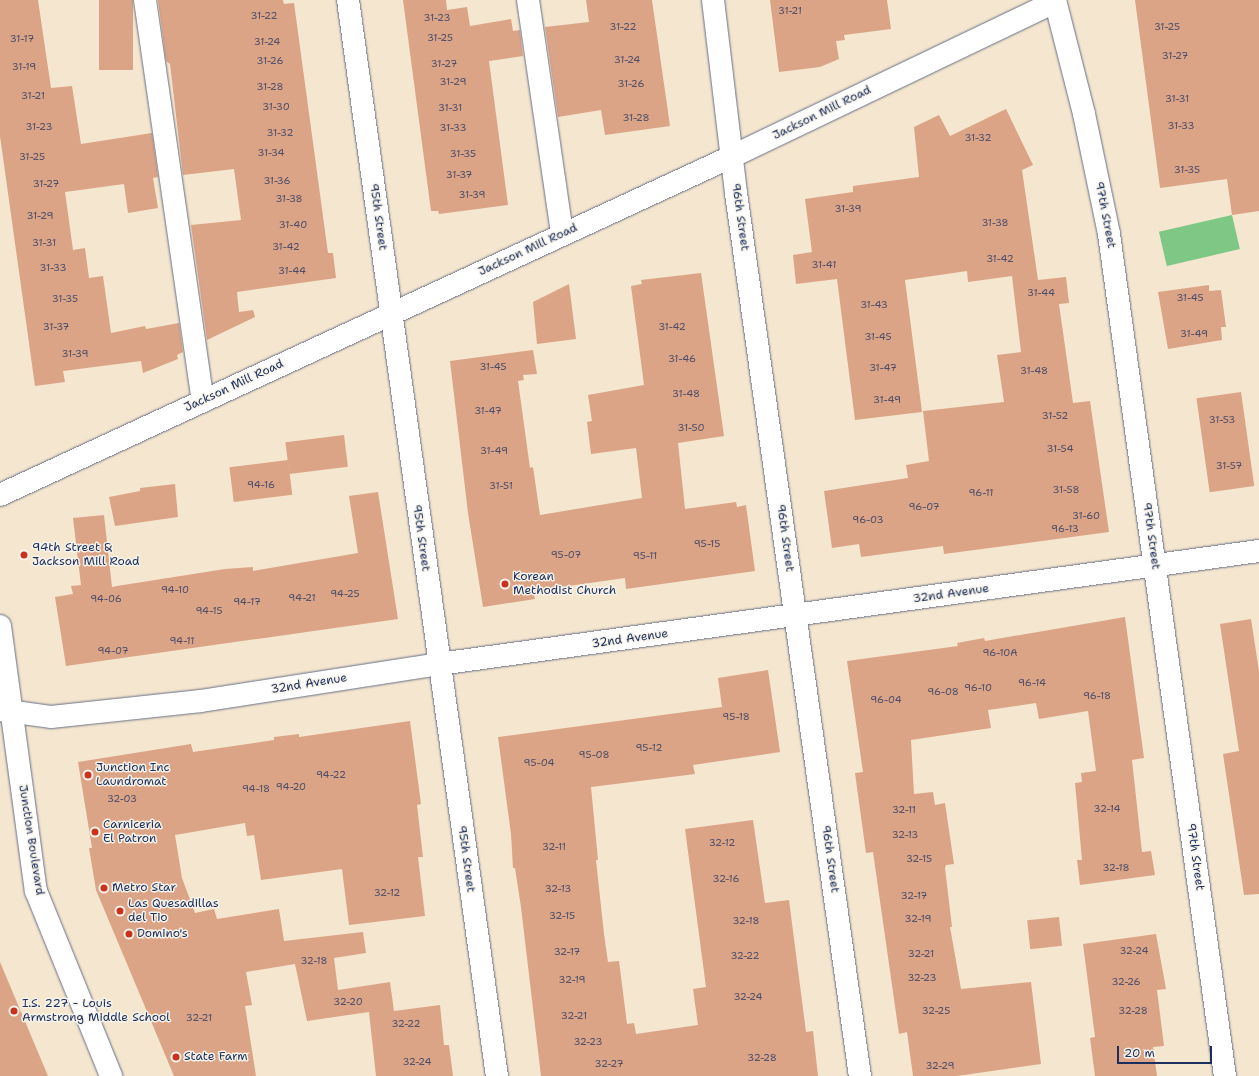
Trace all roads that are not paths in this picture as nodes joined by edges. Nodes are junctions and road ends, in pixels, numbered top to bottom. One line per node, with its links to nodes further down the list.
1 (145, 0): 9 (street)
2 (348, 0): 8 (street, 95th Street)
3 (528, 0): 7 (street)
4 (713, 0): 6 (street, 96th Street)
5 (1055, 1): 6 (street, Jackson Mill Road); 12 (street, 97th Street)
6 (733, 156): 7 (street, Jackson Mill Road); 13 (street, 96th Street)
7 (562, 234): 8 (street, Jackson Mill Road)
8 (391, 313): 9 (street, Jackson Mill Road); 15 (street, 95th Street)
9 (203, 401): 10 (street, Jackson Mill Road)
10 (0, 495)
11 (1259, 551): 12 (street, 32nd Avenue)
12 (1155, 565): 13 (street, 32nd Avenue); 20 (street, 97th Street)
13 (797, 616): 15 (street, 32nd Avenue); 19 (street, 96th Street)
14 (0, 626): 16 (street, Junction Boulevard)
15 (439, 664): 16 (street, 32nd Avenue); 18 (street, 95th Street)
16 (6, 710): 17 (street, Junction Boulevard)
17 (111, 1076)
18 (496, 1076)
19 (860, 1076)
20 (1225, 1076)

